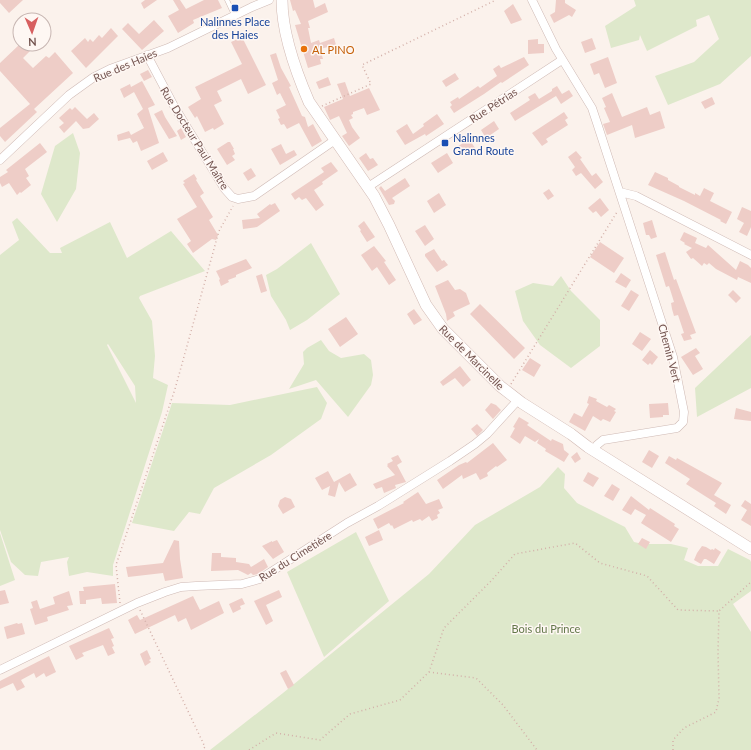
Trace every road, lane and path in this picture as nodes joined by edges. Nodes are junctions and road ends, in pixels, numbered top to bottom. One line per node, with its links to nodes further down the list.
1 (227, 0): 6 (lane)
2 (270, 0): 6 (street, Rue des Haies)
3 (282, 0): 9 (street, Rue de Marcinelle)
4 (496, 0): 9 (path)
5 (532, 0): 8 (street)
6 (234, 16): 7 (street, Rue des Haies)
7 (147, 55): 11 (street, Rue des Haies); 14 (street, Rue Docteur Paul Maître)
8 (562, 60): 12 (street, Rue Pétrias); 13 (street, Chemin Vert)
9 (314, 110): 10 (street, Rue de Marcinelle)
10 (335, 140): 12 (street, Rue de Marcinelle); 14 (street, Rue Docteur Paul Maître)
11 (0, 160)
12 (368, 187): 17 (street, Rue de Marcinelle)
13 (620, 192): 15 (street, Chemin Vert); 16 (street)
14 (238, 199): 23 (path)
15 (623, 202): 17 (path); 19 (street, Chemin Vert)
16 (751, 255)
17 (507, 391): 18 (street, Rue de Marcinelle)
18 (518, 400): 19 (street, Rue de Marcinelle); 22 (street, Rue du Cimetière)
19 (594, 450): 20 (street, Rue de Marcinelle)
20 (751, 549)
21 (751, 582): 24 (path)
22 (137, 603): 23 (street, Rue du Cimetière); 27 (path)
23 (121, 611): 25 (street, Rue du Cimetière)
24 (720, 611): 26 (path); 32 (path)
25 (0, 670)
26 (430, 672): 30 (path); 31 (path)
27 (205, 747): 28 (path); 29 (path)
28 (202, 750)
29 (206, 750)
30 (250, 750)
31 (538, 750)
32 (672, 750)

